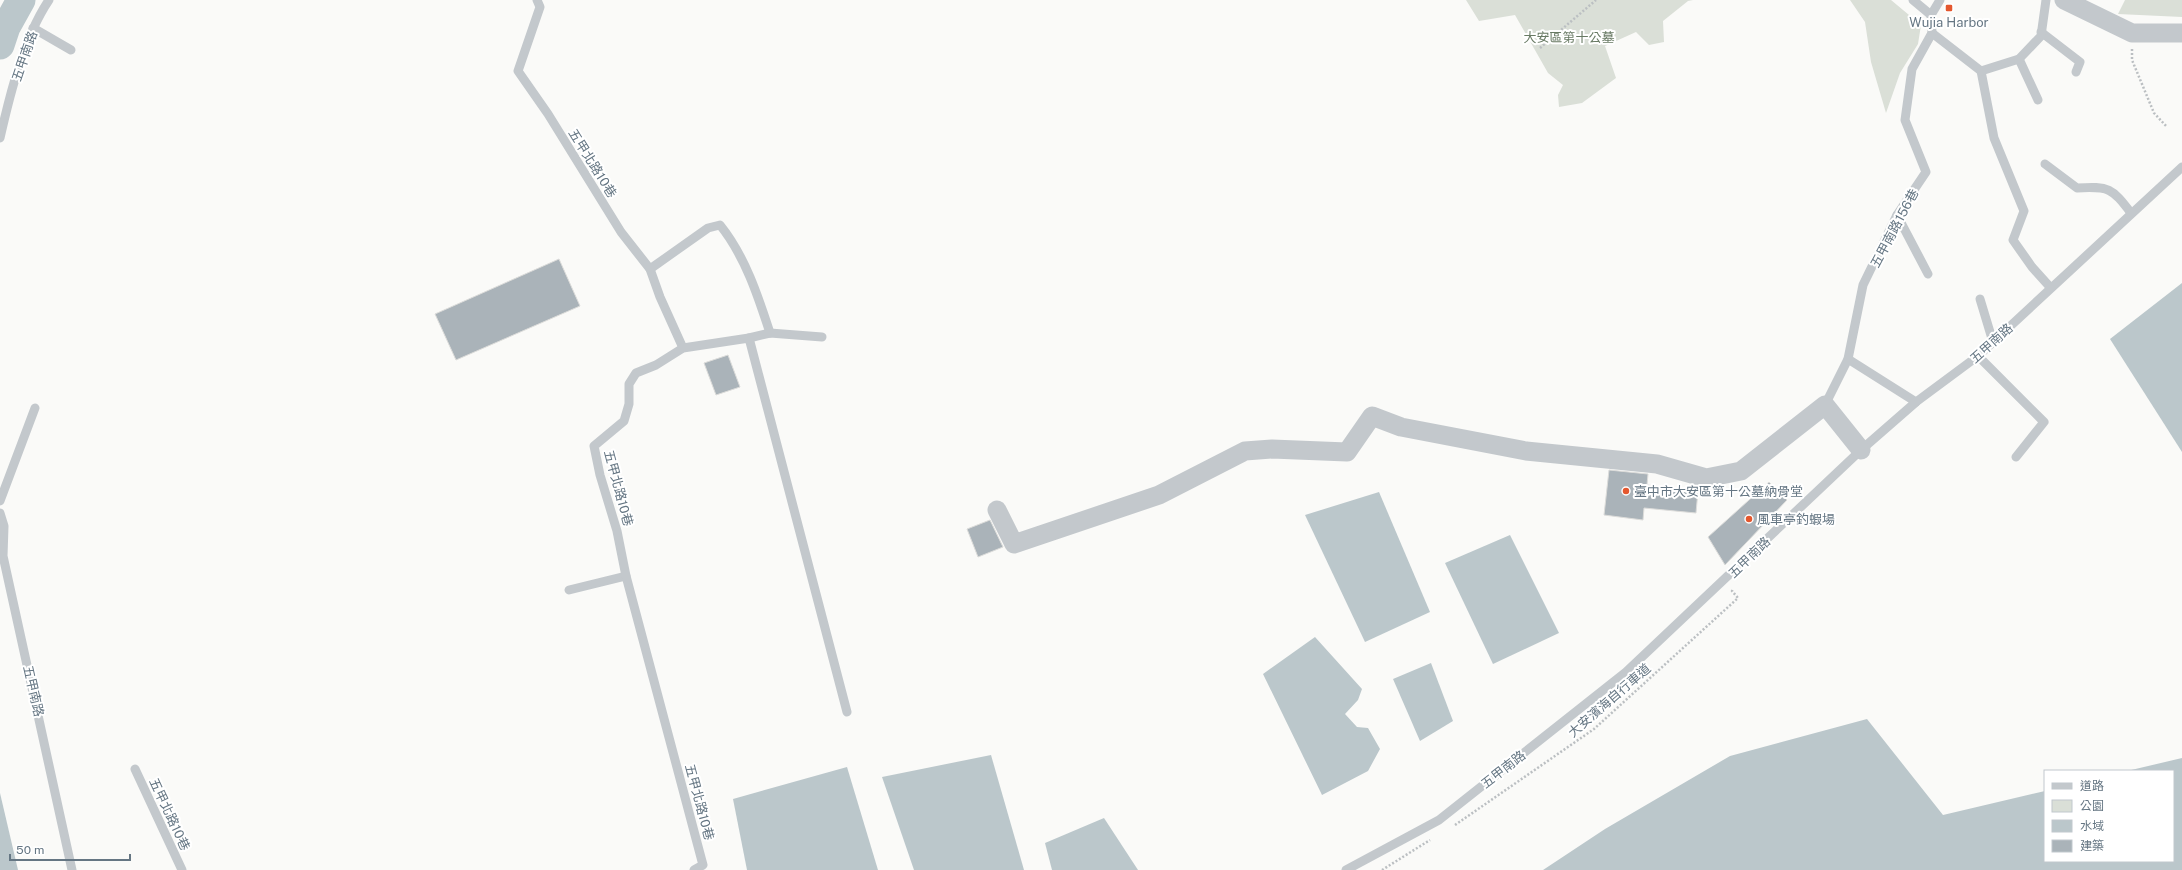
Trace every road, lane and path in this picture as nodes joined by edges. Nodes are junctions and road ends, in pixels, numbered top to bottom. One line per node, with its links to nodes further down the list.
1 (49, 0): 9 (lane, 五甲南路)
2 (537, 0): 26 (lane, 五甲北路10巷)
3 (1596, 0): 14 (path)
4 (1913, 0): 8 (lane)
5 (1940, 0): 8 (lane)
6 (2046, 0): 10 (lane)
7 (2064, 0): 12 (street)
8 (1931, 15): 11 (lane)
9 (33, 28): 15 (lane); 21 (lane, 五甲南路)
10 (2041, 32): 16 (lane); 18 (lane)
11 (1932, 33): 17 (lane); 25 (lane, 五甲南路156巷)
12 (2132, 33): 13 (street); 20 (path)
13 (2182, 33)
14 (1540, 48)
15 (71, 50)
16 (2019, 59): 17 (lane); 19 (lane)
17 (1981, 71): 28 (lane)
18 (2076, 72)
19 (2038, 100)
20 (2167, 127)
21 (0, 138)
22 (2044, 164): 24 (lane)
23 (2182, 167): 24 (lane, 五甲南路)
24 (2131, 213): 28 (lane, 五甲南路)
25 (1897, 216): 27 (lane); 36 (lane, 五甲南路156巷)
26 (650, 269): 30 (lane); 34 (lane, 五甲北路10巷)
27 (1928, 274)
28 (2050, 287): 33 (lane, 五甲南路)
29 (1980, 299): 33 (lane)
30 (770, 333): 31 (lane); 32 (lane)
31 (822, 337)
32 (749, 338): 34 (lane); 48 (lane)
33 (1993, 342): 35 (lane, 五甲南路)
34 (683, 348): 45 (lane, 五甲北路10巷)
35 (1978, 356): 37 (lane, 五甲南路); 41 (lane)
36 (1848, 359): 37 (lane); 38 (lane, 五甲南路156巷)
37 (1916, 402): 40 (lane, 五甲南路)
38 (1825, 405): 40 (street); 43 (street)
39 (35, 408): 42 (lane)
40 (1861, 450): 55 (lane, 五甲南路)
41 (2016, 457)
42 (0, 501)
43 (997, 510)
44 (0, 513): 52 (lane, 五甲南路)
45 (626, 576): 47 (lane); 54 (lane, 五甲北路10巷)
46 (1737, 586): 50 (path, 大安濱海自行車道)
47 (569, 590)
48 (847, 712)
49 (135, 769): 53 (lane, 五甲北路10巷)
50 (1451, 828)
51 (1432, 839): 56 (path)
52 (72, 870)
53 (182, 870)
54 (694, 870)
55 (1346, 870)
56 (1382, 870)

